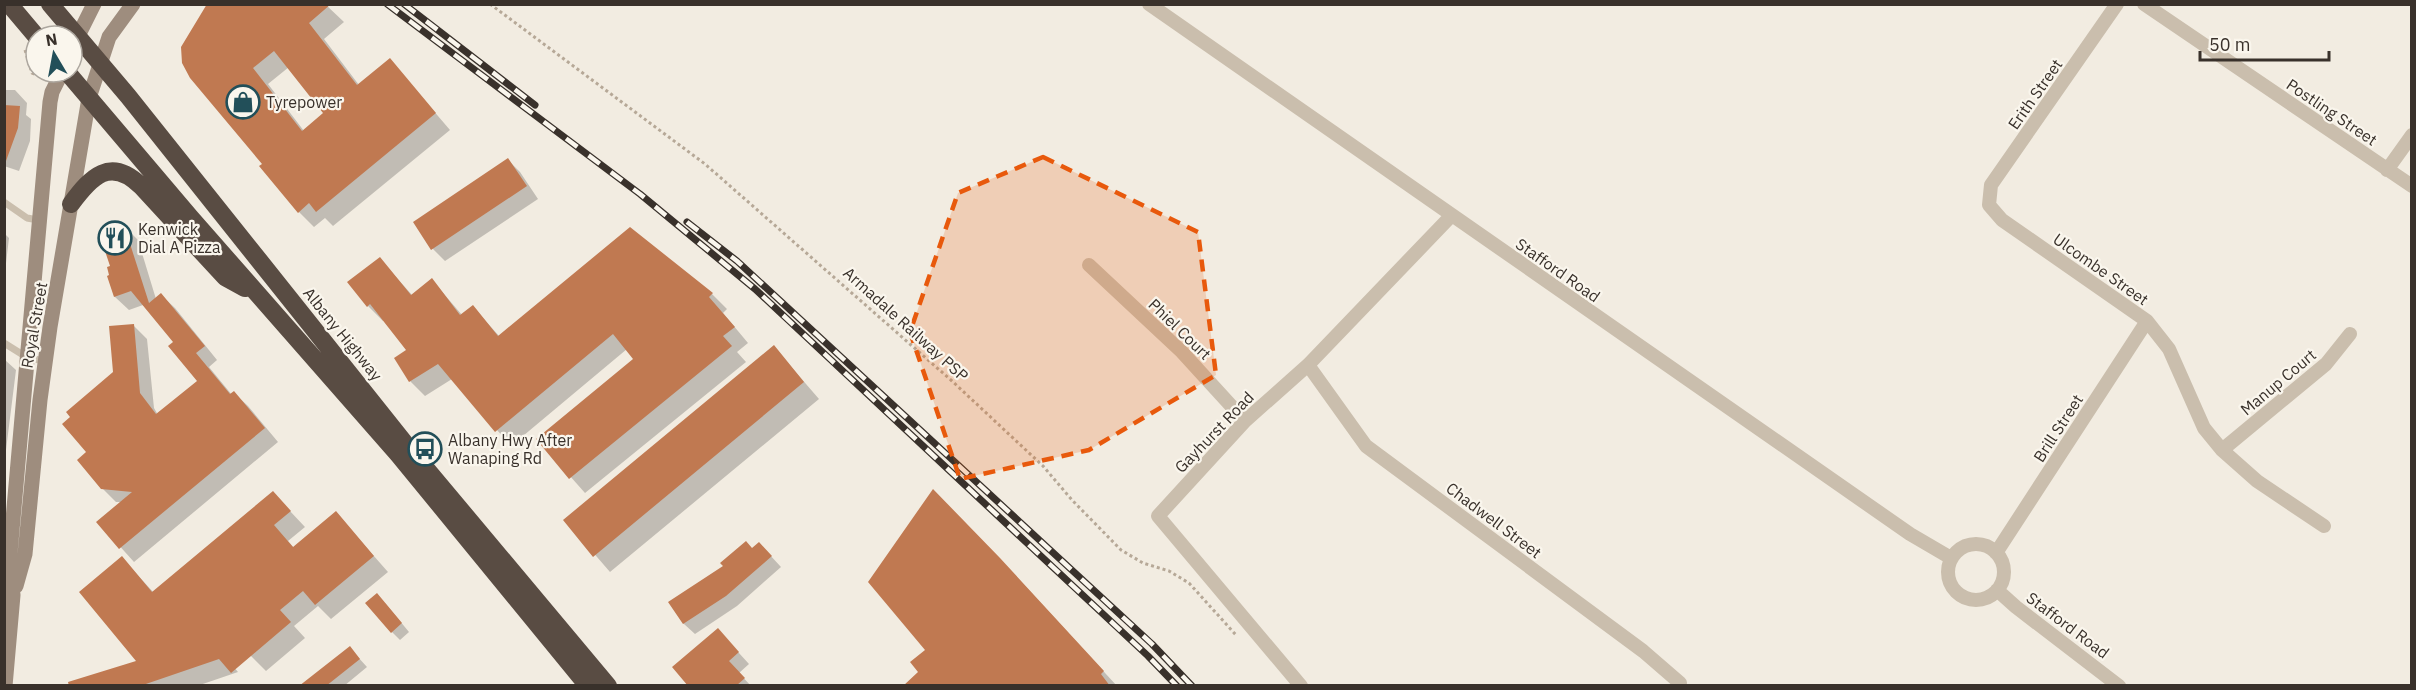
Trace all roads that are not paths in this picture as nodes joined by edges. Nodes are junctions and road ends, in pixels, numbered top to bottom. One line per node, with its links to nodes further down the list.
1 (9, 4): 8 (highway)
2 (50, 4): 9 (highway, Albany Highway)
3 (94, 4): 10 (main road)
4 (133, 4): 12 (main road, Royal Street)
5 (1149, 4): 22 (street, Stafford Road)
6 (2117, 4): 21 (street, Erith Street)
7 (2144, 4): 17 (street, Postling Street)
8 (26, 24)
9 (64, 24)
10 (84, 24)
11 (84, 49): 12 (highway, Albany Highway)
12 (99, 62): 15 (main road, Royal Street); 43 (highway, Albany Highway)
13 (56, 84): 23 (main road, Royal Street)
14 (77, 84): 15 (highway)
15 (89, 98): 20 (main road, Royal Street); 25 (highway)
16 (2412, 135): 17 (street)
17 (2387, 170): 18 (street, Postling Street)
18 (2412, 186)
19 (4, 202): 23 (lane)
20 (71, 204): 25 (highway); 30 (main road, Royal Street)
21 (1989, 205): 26 (street, Ulcombe Street)
22 (1452, 215): 31 (street, Gayhurst Road); 37 (street, Stafford Road)
23 (38, 220): 29 (main road, Royal Street)
24 (1089, 265): 32 (street, Phiel Court)
25 (262, 299): 42 (highway)
26 (2147, 321): 33 (street, Ulcombe Street); 36 (street, Brill Street)
27 (2350, 334): 33 (street, Manup Court)
28 (4, 343): 29 (lane)
29 (28, 358): 30 (lane); 35 (main road, Royal Street)
30 (45, 361): 39 (main road, Royal Street)
31 (1308, 365): 32 (street, Gayhurst Road); 40 (street, Chadwell Street)
32 (1245, 421): 44 (street, Gayhurst Road)
33 (2222, 450): 34 (street, Ulcombe Street)
34 (2324, 526)
35 (7, 551): 39 (main road, Royal Street)
36 (1996, 553): 37 (street); 38 (street)
37 (1951, 558): 38 (street)
38 (1997, 590): 45 (street, Stafford Road)
39 (13, 595): 41 (main road, Royal Street)
40 (1680, 683)
41 (5, 686)
42 (588, 686)
43 (608, 686)
44 (1301, 686)
45 (2120, 686)

